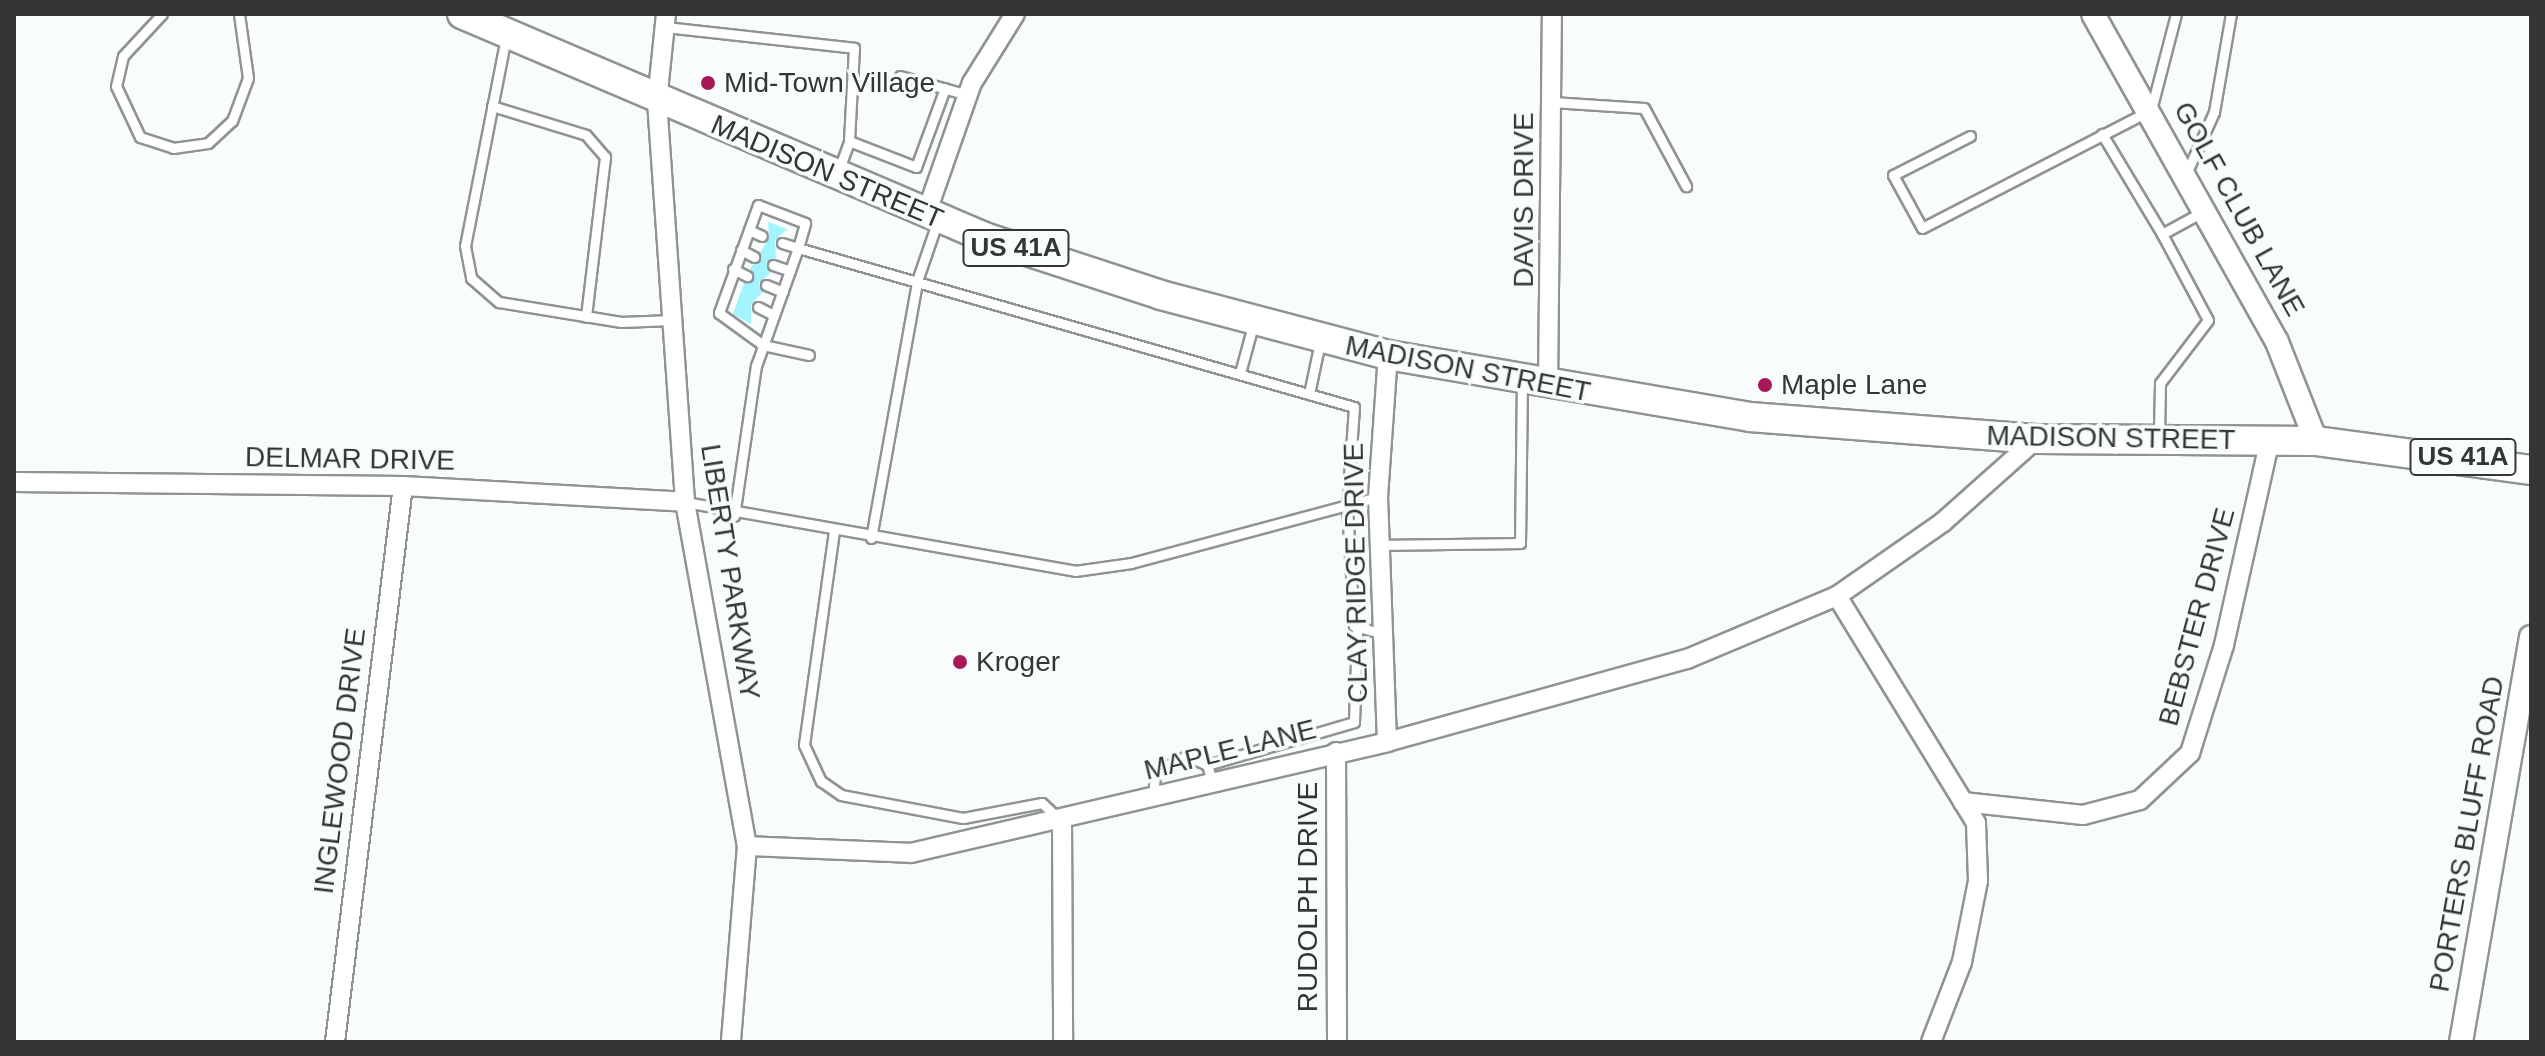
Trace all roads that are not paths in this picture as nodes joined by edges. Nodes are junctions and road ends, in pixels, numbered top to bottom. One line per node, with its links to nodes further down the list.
1 (162, 14): 2 (lane)
2 (239, 14)
3 (462, 14): 10 (main road, MADISON STREET / US 41A)
4 (1015, 14): 13 (street)
5 (1552, 14): 15 (street, DAVIS DRIVE)
6 (2093, 14): 17 (street, GOLF CLUB LANE)
7 (2176, 14): 17 (lane)
8 (2231, 14): 23 (lane)
9 (665, 20): 14 (street, LIBERTY PARKWAY); 20 (lane)
10 (506, 34): 14 (main road, MADISON STREET / US 41A); 16 (lane)
11 (900, 76): 12 (lane)
12 (945, 88): 13 (lane); 21 (lane)
13 (968, 95): 22 (street)
14 (657, 101): 24 (main road, MADISON STREET / US 41A); 47 (street, LIBERTY PARKWAY)
15 (1552, 102): 25 (lane); 54 (street, DAVIS DRIVE)
16 (492, 106): 46 (lane); 46 (lane)
17 (2151, 110): 18 (lane); 23 (street, GOLF CLUB LANE)
18 (2102, 134): 19 (lane); 29 (lane)
19 (1970, 136)
20 (849, 141): 21 (lane); 24 (lane)
21 (921, 155): 22 (lane)
22 (943, 164): 27 (street)
23 (2186, 174): 26 (street, GOLF CLUB LANE)
24 (836, 178): 27 (main road, MADISON STREET / US 41A)
25 (1686, 186)
26 (2206, 210): 29 (lane); 59 (street, GOLF CLUB LANE)
27 (932, 217): 39 (lane); 48 (main road, MADISON STREET / US 41A)
28 (749, 230): 30 (lane); 32 (lane); 33 (lane)
29 (2162, 234): 57 (lane)
30 (762, 236)
31 (782, 243): 32 (lane)
32 (798, 248): 37 (lane); 39 (lane)
33 (741, 250): 34 (lane); 36 (lane)
34 (754, 257)
35 (773, 265): 37 (lane)
36 (733, 269): 38 (lane); 41 (lane)
37 (790, 271): 42 (lane)
38 (747, 276)
39 (918, 278): 53 (lane); 68 (lane)
40 (766, 285): 42 (lane)
41 (727, 290): 43 (lane); 50 (lane)
42 (783, 292): 45 (lane)
43 (739, 297)
44 (758, 307): 45 (lane)
45 (774, 315): 50 (lane)
46 (586, 317): 47 (lane)
47 (672, 320): 64 (street, LIBERTY PARKWAY)
48 (1253, 321): 49 (main road, MADISON STREET / US 41A); 53 (lane)
49 (1321, 339): 52 (main road, MADISON STREET / US 41A); 55 (lane)
50 (763, 345): 51 (lane); 66 (lane)
51 (809, 355)
52 (1388, 355): 54 (main road, MADISON STREET / US 41A); 63 (street, CLAY RIDGE DRIVE)
53 (1240, 373): 55 (lane)
54 (1535, 384): 56 (main road, MADISON STREET / US 41A); 69 (lane)
55 (1309, 394): 65 (lane)
56 (2036, 439): 57 (main road, MADISON STREET / US 41A); 70 (street, MAPLE LANE)
57 (2159, 439): 58 (main road, MADISON STREET / US 41A)
58 (2270, 440): 59 (main road, MADISON STREET / US 41A); 79 (street, BEBSTER DRIVE)
59 (2316, 441): 60 (main road, MADISON STREET / US 41A)
60 (2531, 470)
61 (14, 482): 62 (street, DELMAR DRIVE)
62 (403, 486): 64 (street, DELMAR DRIVE); 82 (street, INGLEWOOD DRIVE)
63 (1378, 497): 65 (lane); 69 (street, CLAY RIDGE DRIVE)
64 (685, 502): 66 (lane); 81 (street, LIBERTY PARKWAY)
65 (1347, 506): 68 (lane); 71 (lane)
66 (734, 516): 67 (lane)
67 (834, 531): 68 (lane); 80 (lane)
68 (871, 538)
69 (1380, 545): 72 (street, CLAY RIDGE DRIVE)
70 (1837, 596): 74 (street, MAPLE LANE); 79 (street)
71 (1357, 631): 72 (lane); 76 (lane)
72 (1383, 634): 74 (street, CLAY RIDGE DRIVE)
73 (2531, 637): 87 (street, PORTERS BLUFF ROAD)
74 (1387, 742): 75 (street, MAPLE LANE)
75 (1336, 752): 77 (street, MAPLE LANE); 85 (street, RUDOLPH DRIVE)
76 (1207, 765): 77 (lane); 78 (lane)
77 (1213, 784): 78 (street, MAPLE LANE)
78 (1153, 799): 80 (street, MAPLE LANE)
79 (1963, 802): 86 (street)
80 (1062, 823): 81 (street, MAPLE LANE); 84 (street)
81 (747, 846): 83 (street, LIBERTY PARKWAY)
82 (335, 1042)
83 (731, 1042)
84 (1063, 1042)
85 (1337, 1042)
86 (1931, 1042)
87 (2461, 1042)

